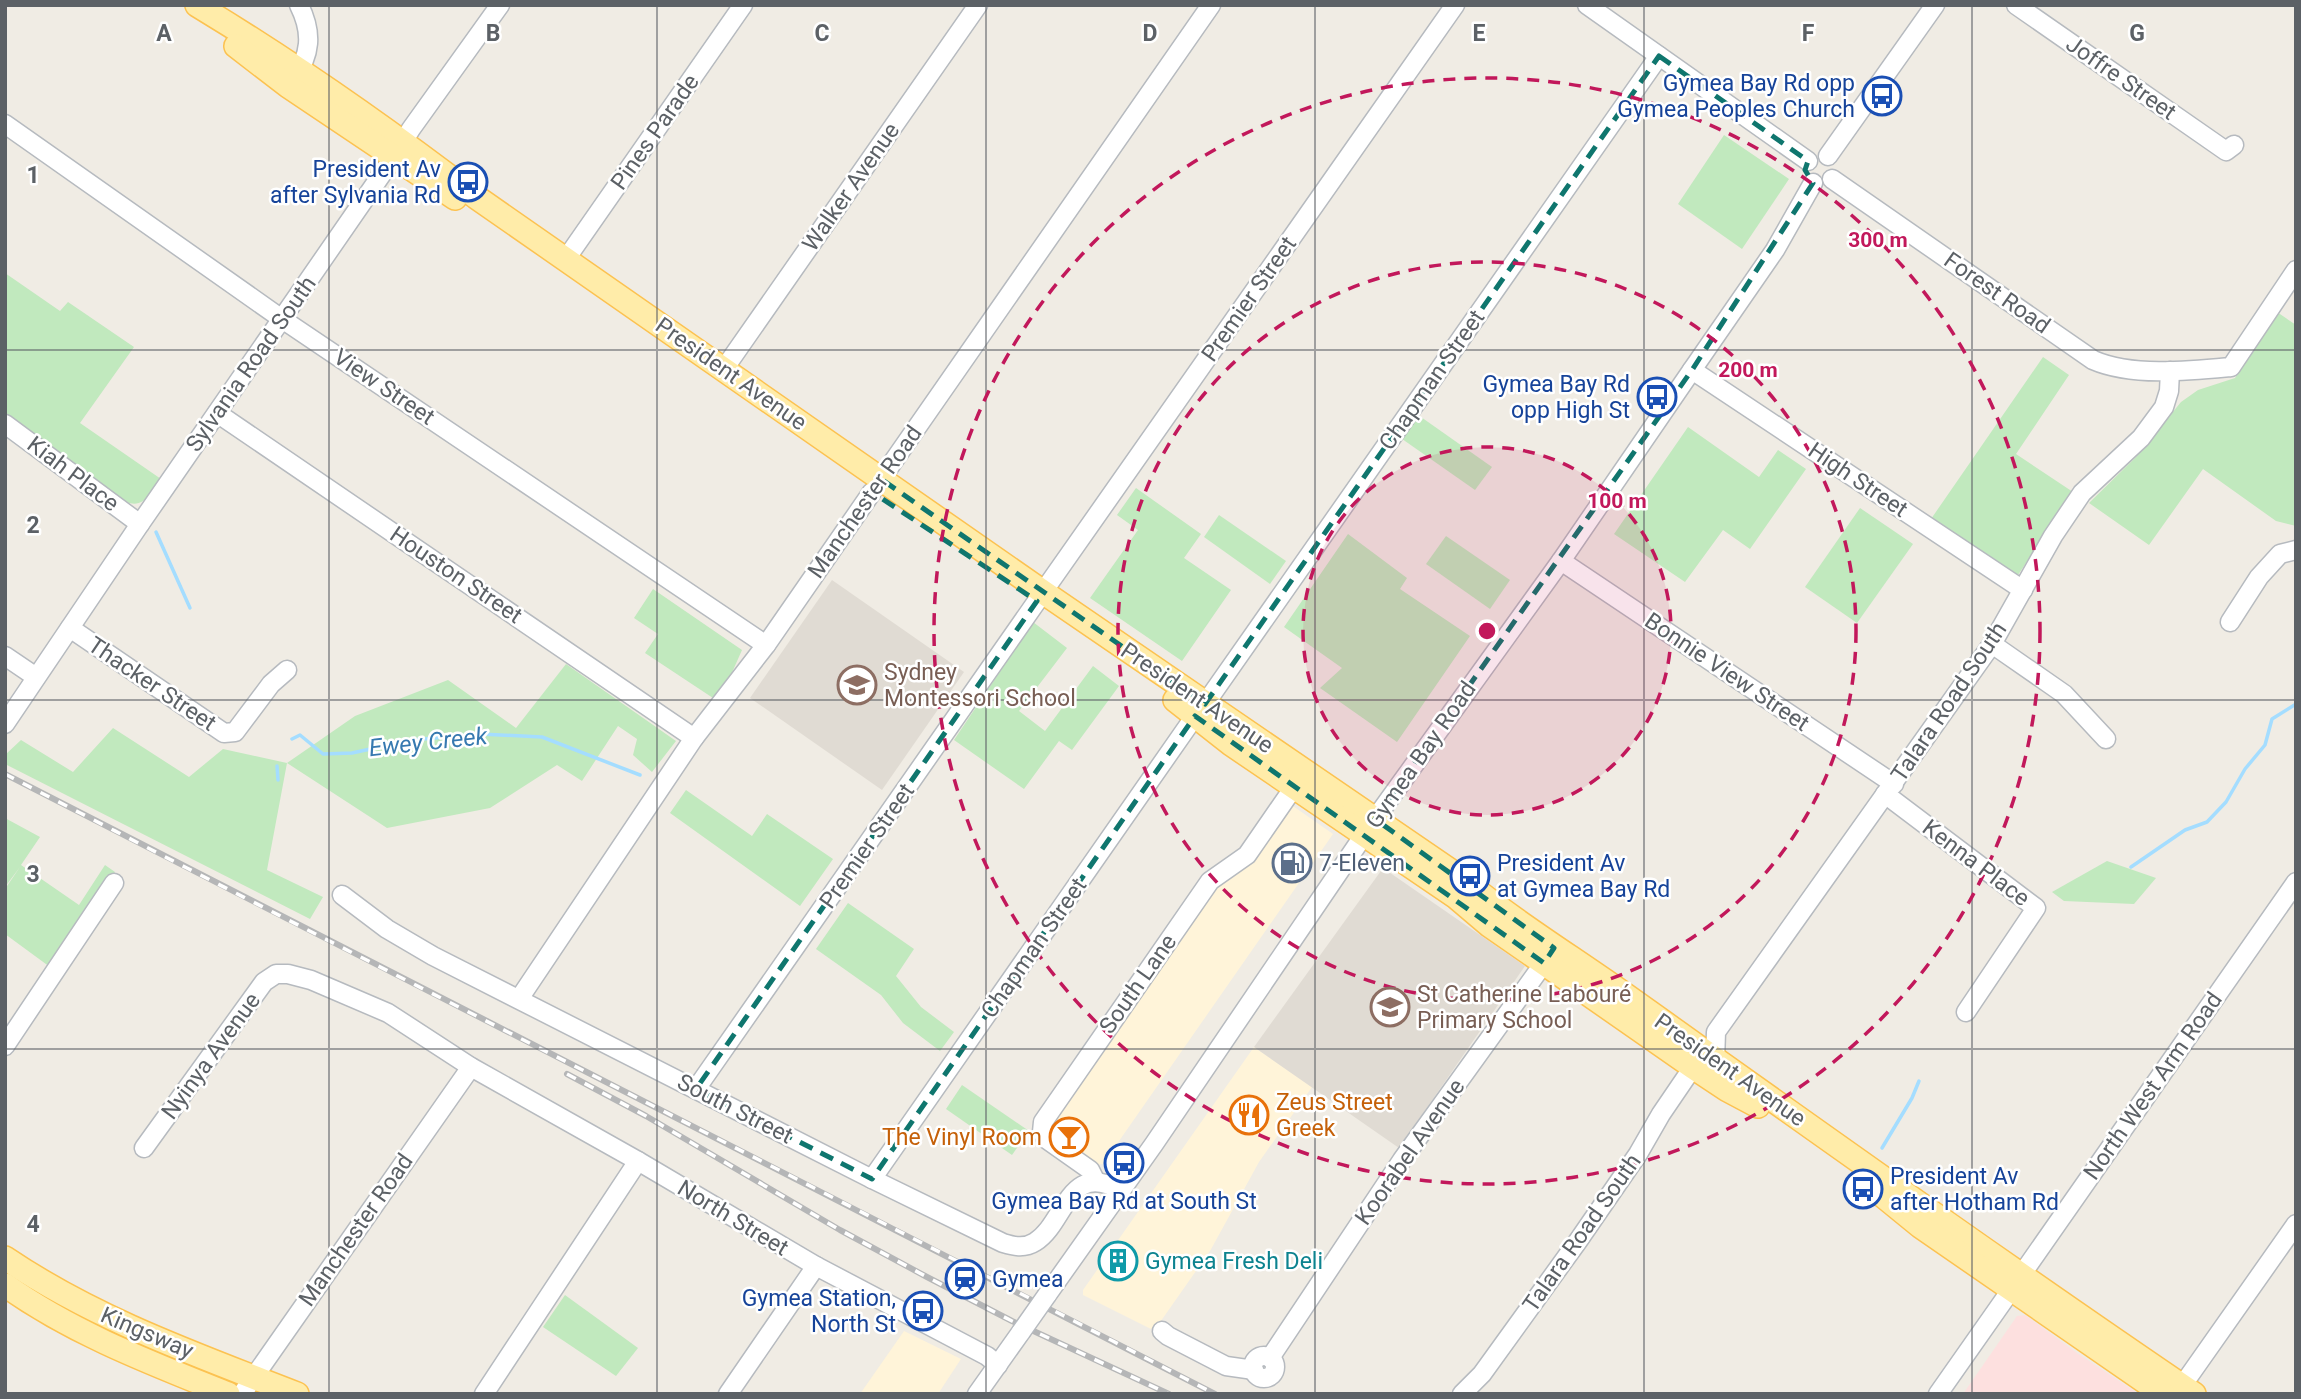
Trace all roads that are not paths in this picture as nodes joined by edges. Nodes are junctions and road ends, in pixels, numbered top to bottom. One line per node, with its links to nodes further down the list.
1 (188, 5): 13 (main road, President Avenue)
2 (197, 5): 13 (main road, President Avenue)
3 (299, 5): 13 (street)
4 (500, 5): 15 (street, Sylvania Road South)
5 (743, 5): 21 (street, Pines Parade)
6 (978, 5): 24 (street, Walker Avenue)
7 (1211, 5): 29 (street, Manchester Road)
8 (1455, 5): 34 (street, Premier Street)
9 (1587, 5): 12 (street)
10 (1935, 5): 17 (street)
11 (2016, 5): 16 (street, Joffre Street)
12 (1659, 56): 18 (street); 42 (street, Chapman Street)
13 (293, 78): 15 (main road, President Avenue)
14 (5, 124): 23 (street, View Street)
15 (398, 150): 21 (main road, President Avenue); 23 (street, Sylvania Road South); 29 (main road, President Avenue)
16 (2231, 153)
17 (1828, 156): 18 (street); 19 (street)
18 (1808, 160): 20 (street)
19 (1832, 180): 20 (street); 26 (street, Forest Road)
20 (1812, 183): 25 (street, Gymea Bay Road)
21 (566, 259): 24 (main road, President Avenue)
22 (2296, 270): 26 (street)
23 (282, 319): 27 (street, Sylvania Road South); 38 (street, View Street)
24 (724, 369): 29 (main road, President Avenue)
25 (1692, 370): 32 (street, Gymea Bay Road); 33 (street, High Street)
26 (2170, 371): 33 (street, Talara Road South)
27 (217, 412): 30 (street, Sylvania Road South); 44 (street, Houston Street)
28 (5, 424): 30 (street, Kiah Place)
29 (877, 485): 34 (main road, President Avenue); 38 (street, Manchester Road)
30 (140, 524): 36 (street, Sylvania Road South)
31 (2296, 550): 35 (street)
32 (1561, 561): 47 (street, Bonnie View Street); 48 (street, Gymea Bay Road)
33 (2023, 590): 37 (street, Talara Road South)
34 (1040, 596): 42 (main road, President Avenue); 62 (street, Premier Street)
35 (2230, 622)
36 (70, 628): 40 (street, Thacker Street); 41 (street, Sylvania Road South)
37 (1992, 644): 45 (street); 47 (street, Talara Road South)
38 (766, 645): 44 (street, Manchester Road)
39 (5, 656): 41 (street)
40 (287, 670)
41 (36, 677): 43 (street, Sylvania Road South)
42 (1200, 710): 46 (main road, President Avenue); 48 (main road, President Avenue); 65 (street, Chapman Street)
43 (5, 724)
44 (694, 738): 54 (street, Manchester Road)
45 (2106, 738)
46 (1294, 787): 48 (main road, President Avenue); 66 (street, South Lane)
47 (1889, 789): 55 (street, Kenna Place); 56 (street, Talara Road South)
48 (1370, 827): 52 (main road, President Avenue); 67 (street, Gymea Bay Road)
49 (2296, 882): 71 (street, North West Arm Road)
50 (114, 883): 58 (street)
51 (342, 895): 54 (street, South Street)
52 (1549, 956): 53 (main road, President Avenue); 61 (main road, President Avenue); 73 (street, Koorabel Avenue)
53 (1620, 992): 57 (main road, President Avenue); 61 (main road)
54 (519, 999): 62 (street, South Street)
55 (1966, 1012)
56 (1716, 1032): 57 (street); 59 (street)
57 (1678, 1035): 59 (main road, President Avenue)
58 (5, 1046)
59 (1715, 1061): 71 (main road, President Avenue)
60 (471, 1067): 63 (street, Nyinya Avenue); 64 (street, North Street); 75 (street, Manchester Road)
61 (1693, 1067): 71 (main road, President Avenue); 82 (street, Talara Road South)
62 (696, 1089): 65 (street, South Street)
63 (144, 1148)
64 (638, 1161): 70 (street, North Street); 79 (street)
65 (872, 1180): 66 (street, South Street)
66 (1096, 1182): 67 (street)
67 (1121, 1191): 74 (street, Gymea Bay Road, bridge)
68 (2296, 1224): 76 (street)
69 (5, 1258): 75 (main road, Kingsway)
70 (816, 1266): 74 (street, North Street); 80 (street)
71 (2017, 1282): 76 (main road, President Avenue); 83 (street, North West Arm Road)
72 (5, 1286): 77 (main road, Kingsway)
73 (1162, 1331)
74 (998, 1365): 81 (street, Gymea Bay Road)
75 (248, 1386): 78 (main road, Kingsway)
76 (2179, 1392)
77 (228, 1394)
78 (297, 1394)
79 (484, 1394)
80 (729, 1394)
81 (978, 1394)
82 (1462, 1394)
83 (1938, 1394)

